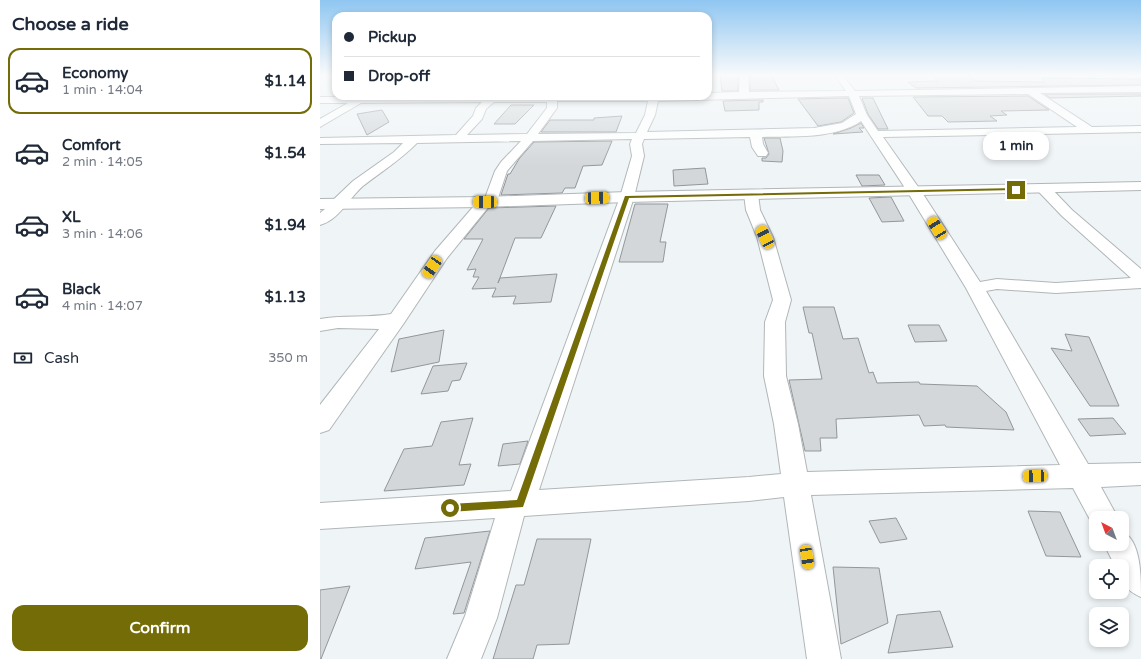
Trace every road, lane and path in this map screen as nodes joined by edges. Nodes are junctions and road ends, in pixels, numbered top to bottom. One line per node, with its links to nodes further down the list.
1 (351, 105): 8 (street)
2 (485, 105): 15 (street)
3 (552, 105): 14 (street)
4 (652, 105): 13 (street)
5 (858, 105): 7 (street)
6 (1051, 105): 10 (street)
7 (862, 115): 11 (street); 12 (street)
8 (320, 124)
9 (1141, 128): 10 (street)
10 (1088, 129): 12 (street)
11 (757, 134): 13 (street); 18 (street)
12 (876, 134): 21 (street)
13 (641, 136): 14 (street); 23 (street)
14 (528, 138): 15 (street); 24 (street)
15 (459, 139): 16 (street)
16 (413, 140): 17 (street); 26 (street)
17 (320, 141)
18 (762, 153)
19 (1141, 186): 20 (street)
20 (1044, 189): 21 (street); 28 (street)
21 (914, 192): 22 (street); 30 (street)
22 (750, 194): 23 (street); 36 (street)
23 (627, 197): 24 (street); 37 (street)
24 (488, 202): 26 (street); 31 (street)
25 (320, 204): 26 (street)
26 (339, 204): 27 (street)
27 (320, 220)
28 (1141, 278)
29 (1141, 283): 30 (street)
30 (975, 288): 35 (street)
31 (397, 318): 32 (street); 33 (street)
32 (320, 326)
33 (320, 423)
34 (1141, 474): 35 (street)
35 (1079, 475): 36 (street); 38 (street)
36 (795, 484): 37 (street); 43 (street)
37 (517, 504): 39 (street); 42 (street)
38 (1100, 511)
39 (320, 516)
40 (1123, 551): 41 (street)
41 (1141, 581)
42 (464, 659)
43 (824, 659)

